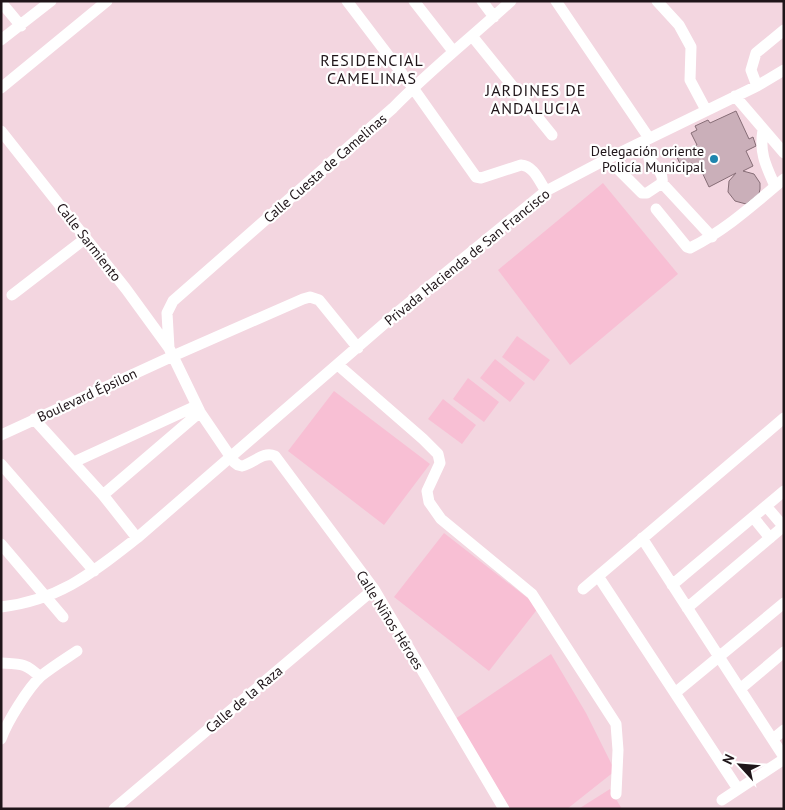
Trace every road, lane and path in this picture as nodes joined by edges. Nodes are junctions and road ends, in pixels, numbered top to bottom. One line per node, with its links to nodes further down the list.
1 (51, 1): 11 (street)
2 (107, 1): 18 (street)
3 (347, 1): 19 (street)
4 (414, 1): 15 (street)
5 (482, 1): 10 (street)
6 (511, 1): 10 (street, Calle Cuesta de Camelinas)
7 (556, 1): 25 (street)
8 (657, 1): 21 (street)
9 (1, 2): 11 (street)
10 (494, 17): 13 (street, Calle Cuesta de Camelinas)
11 (21, 26): 14 (street)
12 (784, 30): 17 (street)
13 (472, 36): 15 (street, Calle Cuesta de Camelinas); 24 (street)
14 (1, 40)
15 (453, 51): 19 (street, Calle Cuesta de Camelinas)
16 (784, 70): 17 (street, Privada Hacienda de San Francisco)
17 (757, 86): 20 (street, Privada Hacienda de San Francisco)
18 (1, 88)
19 (413, 88): 31 (street); 37 (street, Calle Cuesta de Camelinas)
20 (735, 96): 21 (street, Privada Hacienda de San Francisco); 22 (street)
21 (706, 110): 25 (street, Privada Hacienda de San Francisco)
22 (764, 130): 26 (street); 30 (street)
23 (1, 131): 34 (street, Calle Sarmiento)
24 (552, 135)
25 (649, 138): 31 (street, Privada Hacienda de San Francisco)
26 (784, 153)
27 (649, 159): 29 (street)
28 (618, 170): 29 (street)
29 (662, 183): 33 (street)
30 (780, 183): 33 (street)
31 (546, 191): 36 (street, Privada Hacienda de San Francisco)
32 (656, 209): 33 (street)
33 (712, 237)
34 (86, 238): 35 (street); 37 (street, Calle Sarmiento)
35 (12, 295)
36 (358, 348): 37 (street, Boulevard Épsilon); 38 (street, Privada Hacienda de San Francisco)
37 (171, 352): 39 (street); 41 (street, Boulevard Épsilon)
38 (338, 365): 43 (street, Privada Hacienda de San Francisco); 77 (street)
39 (198, 409): 43 (street); 44 (street); 47 (street)
40 (784, 418): 52 (street)
41 (34, 419): 42 (street, Boulevard Épsilon); 44 (street)
42 (1, 434)
43 (231, 457): 51 (street, Privada Hacienda de San Francisco); 58 (street, Calle Niños Héroes)
44 (74, 462): 47 (street)
45 (1, 464): 55 (street)
46 (784, 491): 48 (street)
47 (103, 495): 51 (street)
48 (766, 506): 49 (street); 50 (street)
49 (753, 517): 53 (street); 57 (street)
50 (784, 526): 53 (street)
51 (137, 538): 55 (street, Privada Hacienda de San Francisco)
52 (642, 538): 56 (street); 57 (street)
53 (770, 538): 63 (street)
54 (1, 544): 60 (street)
55 (94, 571): 60 (street, Privada Hacienda de San Francisco)
56 (598, 576): 59 (street); 71 (street)
57 (672, 585): 63 (street)
58 (374, 589): 79 (street, Calle de la Raza); 80 (street, Calle Niños Héroes)
59 (583, 589)
60 (46, 597): 62 (street, Privada Hacienda de San Francisco); 64 (street)
61 (784, 603): 67 (street)
62 (1, 607)
63 (687, 608): 67 (street)
64 (63, 617)
65 (77, 651): 69 (street)
66 (784, 652): 70 (street)
67 (718, 657): 70 (street); 71 (street)
68 (1, 663): 69 (street)
69 (40, 677): 73 (street)
70 (740, 689): 74 (street)
71 (675, 693): 76 (street)
72 (784, 730): 74 (street)
73 (1, 739)
74 (773, 739): 75 (street)
75 (784, 758): 76 (street)
76 (738, 789): 78 (street)
77 (616, 794)
78 (722, 800)
79 (114, 809)
80 (504, 809)

